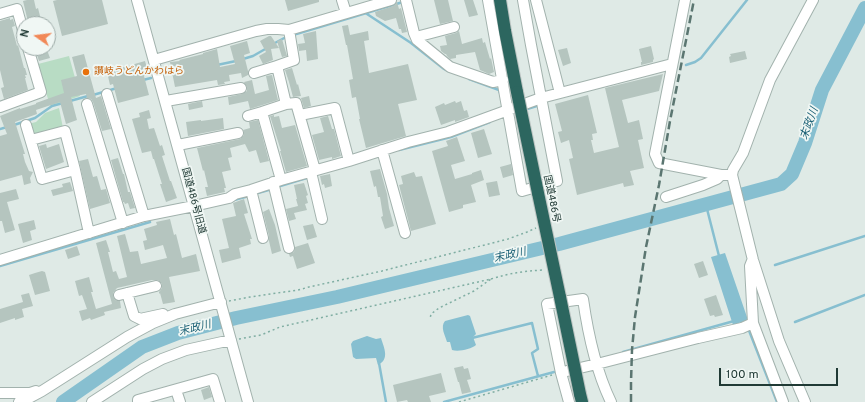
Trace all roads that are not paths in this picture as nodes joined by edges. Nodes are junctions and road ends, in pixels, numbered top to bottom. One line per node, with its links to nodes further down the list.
1 (137, 0): 19 (street, 国道486号旧道)
2 (342, 0): 12 (street)
3 (391, 0): 12 (street)
4 (488, 0): 23 (street)
5 (500, 0): 69 (highway, 国道486号, bridge)
6 (523, 0): 28 (street)
7 (536, 0): 25 (street)
8 (685, 0): 20 (street)
9 (813, 0): 45 (street)
10 (406, 1): 17 (street)
11 (16, 4): 13 (street); 14 (street)
12 (346, 13): 16 (street)
13 (0, 14)
14 (19, 16)
15 (454, 27): 17 (street)
16 (290, 34): 19 (street); 21 (street)
17 (416, 37): 23 (street)
18 (30, 56): 31 (street)
19 (154, 60): 27 (street, 国道486号旧道)
20 (672, 64): 25 (street); 44 (street)
21 (277, 66): 22 (street); 30 (street)
22 (254, 73)
23 (503, 80): 32 (street)
24 (241, 88): 27 (street)
25 (560, 93): 28 (street)
26 (107, 94): 50 (street)
27 (166, 101): 39 (street, 国道486号旧道)
28 (542, 102): 32 (street); 32 (street)
29 (87, 104): 52 (street)
30 (286, 104): 33 (street); 34 (street)
31 (0, 106)
32 (508, 110): 40 (street)
33 (262, 112): 35 (street); 46 (street)
34 (300, 115): 41 (street); 43 (street)
35 (248, 116)
36 (26, 126): 38 (street)
37 (238, 133): 39 (street)
38 (31, 140): 42 (street); 42 (street)
39 (178, 145): 49 (street, 国道486号旧道)
40 (383, 154): 41 (street); 54 (street)
41 (350, 160): 43 (street)
42 (76, 170): 53 (street)
43 (312, 174): 46 (street); 51 (street)
44 (721, 174): 45 (street); 48 (street)
45 (733, 180): 58 (street)
46 (276, 185): 47 (street); 56 (street)
47 (252, 193): 49 (street); 55 (street)
48 (666, 196)
49 (194, 206): 50 (street); 60 (street, 国道486号旧道)
50 (144, 216): 52 (street)
51 (322, 219)
52 (124, 223): 53 (street)
53 (89, 233): 57 (street)
54 (405, 233)
55 (263, 238)
56 (289, 248)
57 (0, 260)
58 (753, 260): 62 (street); 79 (street)
59 (156, 286): 61 (street)
60 (222, 307): 61 (street); 63 (street, 国道486号旧道)
61 (175, 314): 67 (street)
62 (748, 325): 64 (street); 78 (street)
63 (231, 340): 71 (street); 75 (street, 国道486号旧道)
64 (597, 364): 65 (street); 65 (street); 77 (street)
65 (561, 373): 76 (street)
66 (176, 390): 72 (street); 73 (street); 74 (street)
67 (42, 391): 68 (street); 70 (street)
68 (0, 393)
69 (581, 398)
70 (19, 402)
71 (92, 402)
72 (138, 402)
73 (180, 402)
74 (220, 402)
75 (248, 402)
76 (569, 402)
77 (611, 402)
78 (783, 402)
79 (805, 402)

